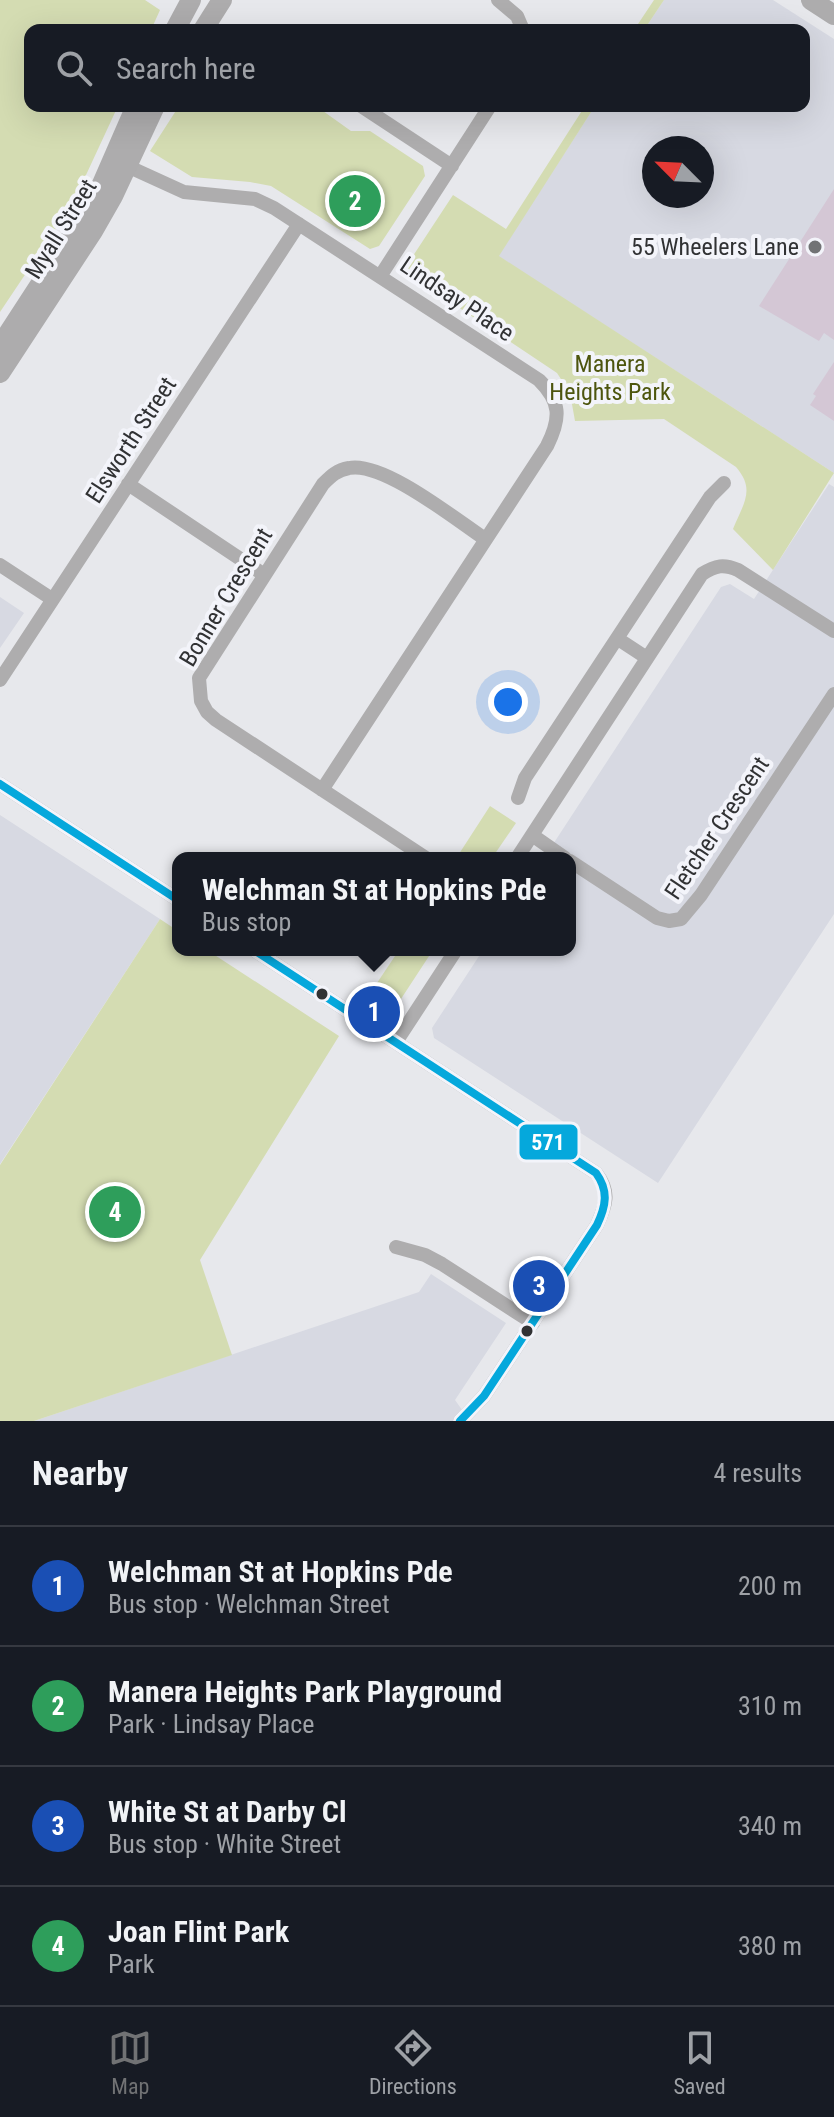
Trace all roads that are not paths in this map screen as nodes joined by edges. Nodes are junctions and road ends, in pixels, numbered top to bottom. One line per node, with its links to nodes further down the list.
1 (191, 0): 6 (street)
2 (222, 0): 7 (street)
3 (498, 0): 8 (street)
4 (811, 0): 5 (street)
5 (834, 15)
6 (178, 24)
7 (207, 24)
8 (520, 24)
9 (133, 112): 17 (street, Myall Street)
10 (152, 112): 13 (street, Myall Street)
11 (370, 112): 14 (street)
12 (486, 112): 14 (street)
13 (127, 166): 15 (street, Lindsay Place); 18 (street, Myall Street)
14 (452, 166): 16 (street)
15 (299, 224): 16 (street, Lindsay Place); 20 (street, Elsworth Street)
16 (381, 275): 21 (street, Lindsay Place)
17 (0, 346)
18 (0, 373)
19 (724, 483): 26 (street)
20 (128, 484): 23 (street); 24 (street, Elsworth Street)
21 (485, 539): 23 (street, Bonner Crescent); 31 (street, Lindsay Place)
22 (0, 565): 24 (street)
23 (263, 574): 31 (street, Bonner Crescent)
24 (52, 599): 28 (street, Elsworth Street)
25 (834, 631): 27 (street)
26 (618, 639): 27 (street); 32 (street)
27 (647, 658): 33 (street)
28 (0, 680)
29 (834, 694): 37 (street, Fletcher Crescent)
30 (0, 784): 38 (street)
31 (322, 790): 34 (street, Bonner Crescent)
32 (518, 798)
33 (532, 835): 35 (street); 36 (street, Fletcher Crescent)
34 (417, 852)
35 (521, 852)
36 (556, 852)
37 (576, 865)
38 (172, 896)
39 (263, 956): 41 (street)
40 (452, 956): 41 (street)
41 (396, 1042): 43 (street)
42 (396, 1247): 43 (street)
43 (533, 1323): 44 (street)
44 (460, 1421)

